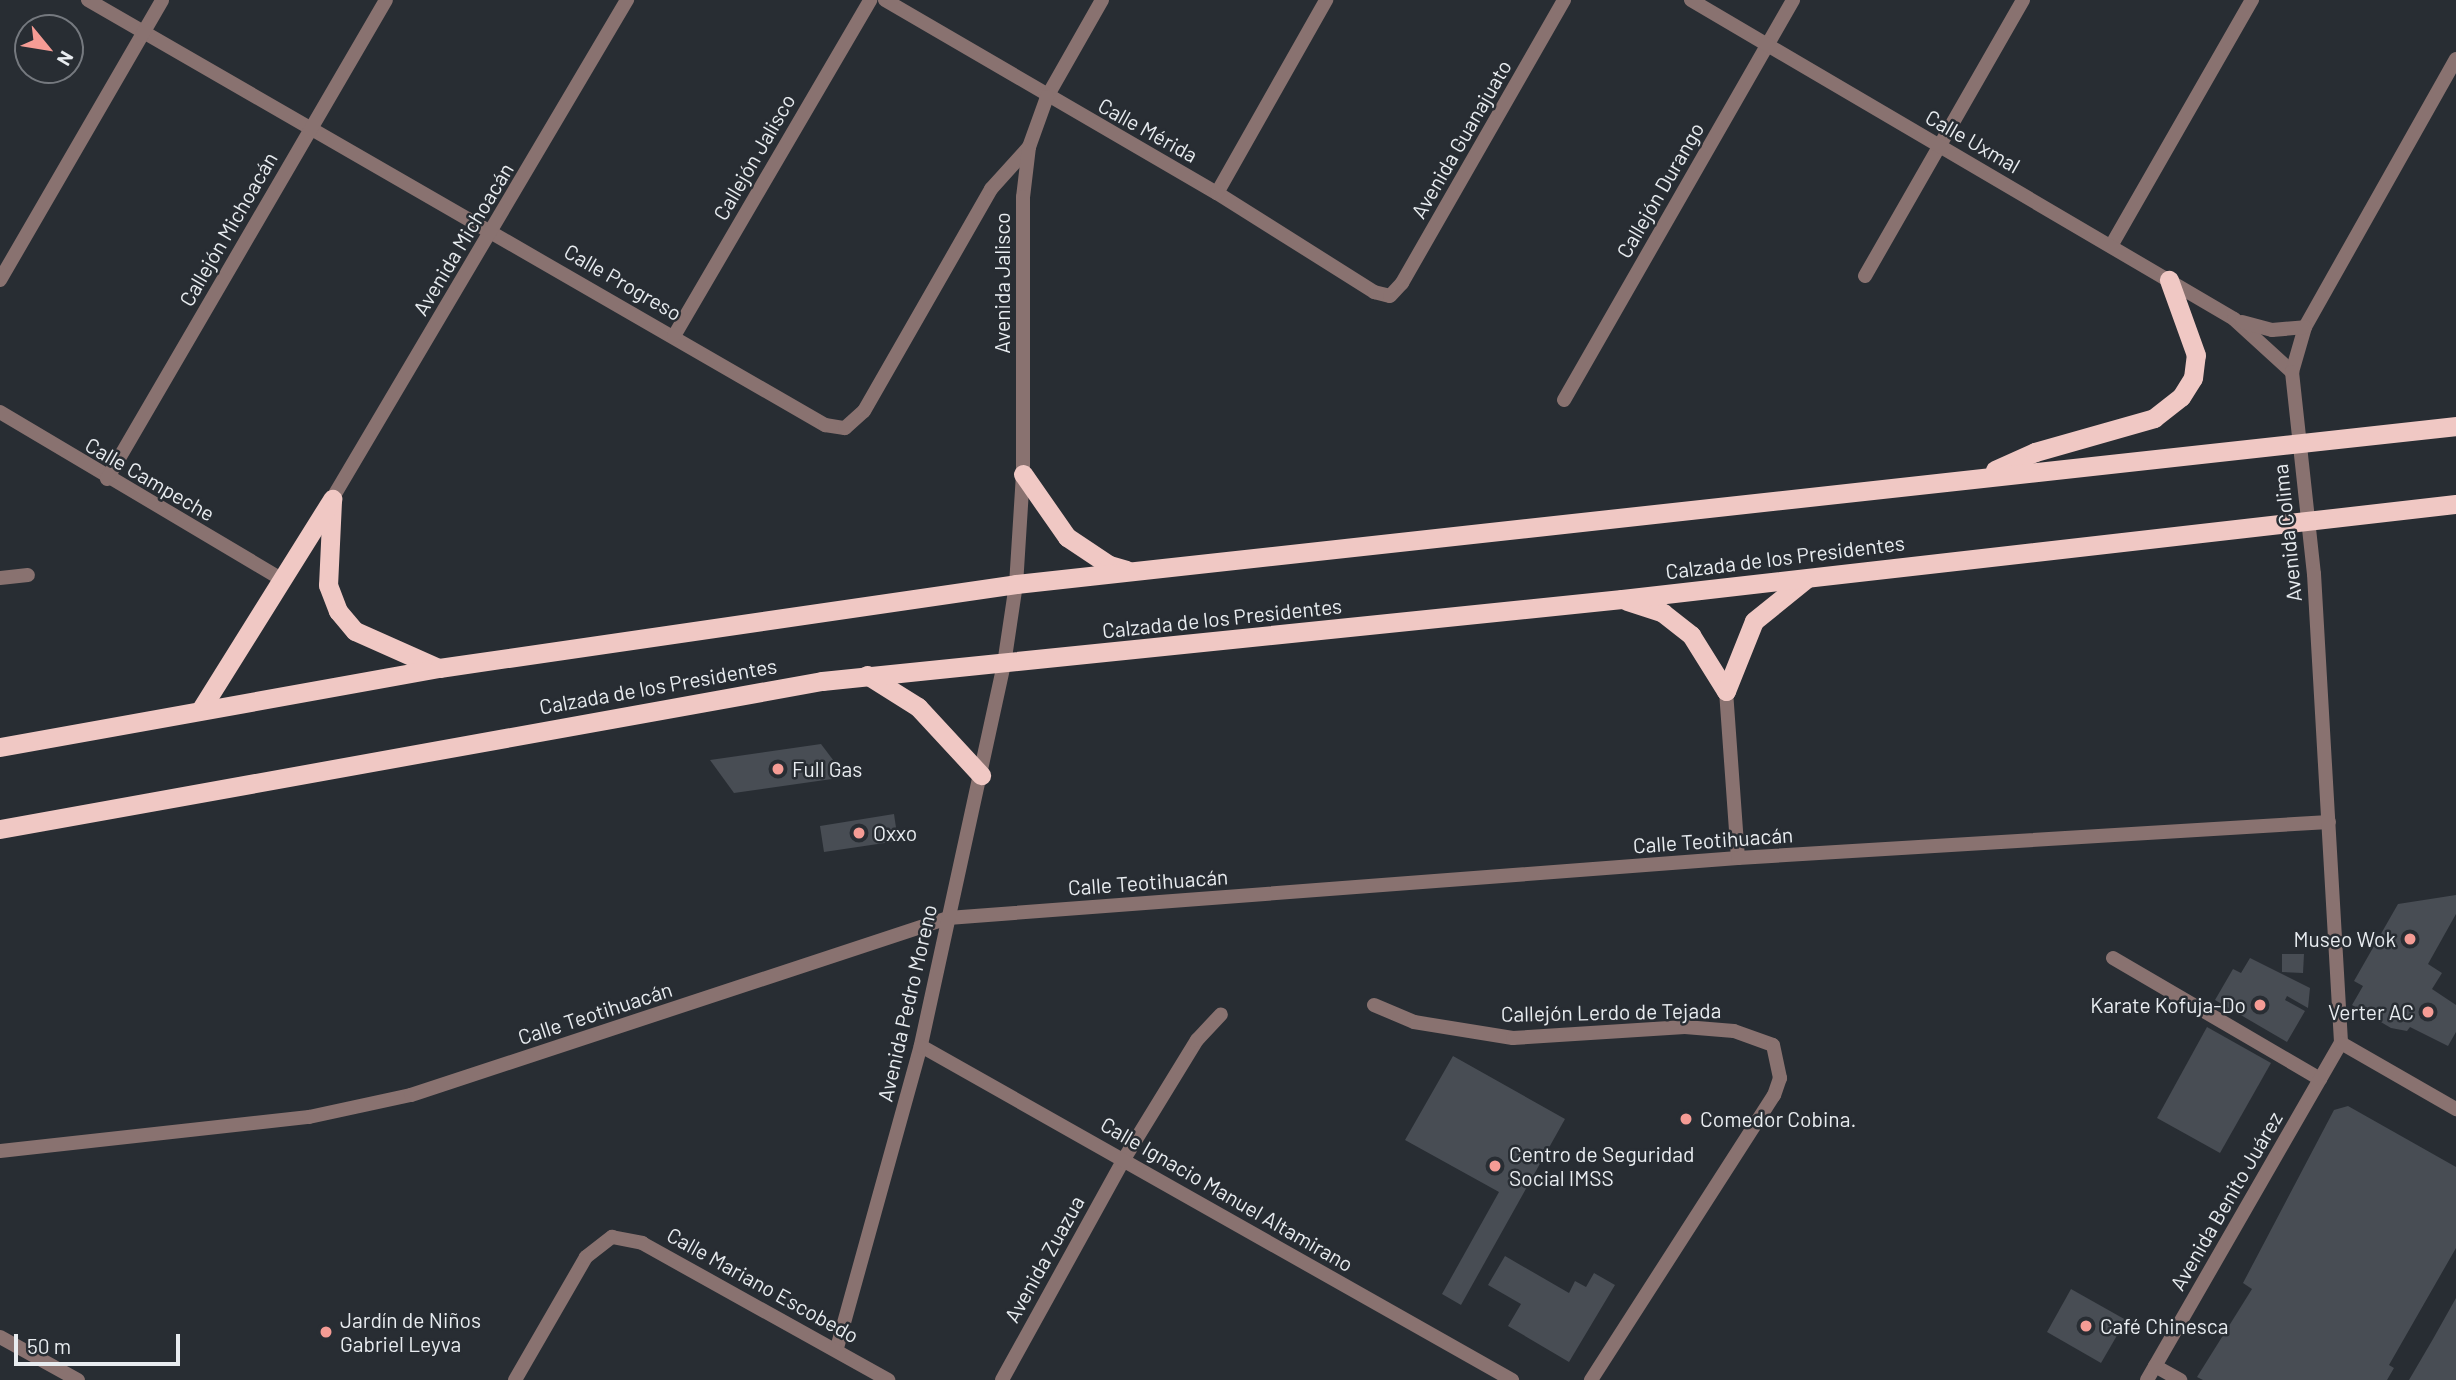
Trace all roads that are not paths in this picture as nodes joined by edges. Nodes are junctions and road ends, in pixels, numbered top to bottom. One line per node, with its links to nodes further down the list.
1 (88, 0): 14 (street, Calle Progreso)
2 (162, 0): 14 (street)
3 (386, 0): 18 (street, Callejón Michoacán)
4 (627, 0): 22 (street, Avenida Michoacán)
5 (870, 0): 30 (street, Callejón Jalisco)
6 (885, 0): 17 (street, Calle Mérida)
7 (1102, 0): 17 (street, Avenida Jalisco)
8 (1326, 0): 21 (street)
9 (1564, 0): 27 (street, Avenida Guanajuato)
10 (1691, 0): 15 (street, Calle Uxmal)
11 (1793, 0): 15 (street, Callejón Durango)
12 (2023, 0): 19 (street)
13 (2252, 0): 23 (street)
14 (143, 33): 18 (street, Calle Progreso); 25 (street)
15 (1768, 44): 19 (street, Calle Uxmal); 32 (street, Callejón Durango)
16 (2456, 59): 29 (street, Avenida Colima)
17 (1048, 97): 20 (street, Avenida Jalisco); 21 (street, Calle Mérida)
18 (312, 127): 22 (street, Calle Progreso); 37 (street, Callejón Michoacán)
19 (1940, 146): 23 (street, Calle Uxmal); 24 (street)
20 (1029, 147): 30 (street, Calle Progreso); 35 (street, Avenida Jalisco)
21 (1217, 193): 27 (street, Calle Mérida)
22 (493, 232): 30 (street, Calle Progreso); 38 (street, Avenida Michoacán)
23 (2111, 246): 26 (street, Calle Uxmal)
24 (1865, 276)
25 (0, 280)
26 (2169, 280): 28 (street, Calle Uxmal); 36 (highway)
27 (1390, 296)
28 (2234, 319): 29 (street, Calle Uxmal); 31 (street, Calle Uxmal)
29 (2305, 327): 31 (street, Avenida Colima)
30 (674, 336)
31 (2292, 372): 56 (street, Avenida Colima)
32 (1564, 400)
33 (0, 412): 37 (street, Calle Campeche)
34 (2456, 426): 36 (highway)
35 (1023, 474): 42 (highway); 47 (street, Avenida Jalisco)
36 (1981, 477): 42 (highway)
37 (107, 479): 45 (street, Calle Campeche)
38 (332, 499): 45 (highway); 50 (highway)
39 (2456, 504): 40 (highway, Calzada de los Presidentes)
40 (2402, 509): 41 (highway); 46 (highway, Calzada de los Presidentes)
41 (2456, 517)
42 (1134, 573): 47 (highway)
43 (27, 575): 44 (street)
44 (0, 578)
45 (279, 578): 53 (highway)
46 (1809, 578): 48 (highway, Calzada de los Presidentes); 52 (highway)
47 (1016, 584): 49 (street, Avenida Jalisco); 50 (highway)
48 (1622, 599): 49 (highway, Calzada de los Presidentes); 52 (highway)
49 (1004, 664): 51 (highway, Calzada de los Presidentes); 55 (street, Avenida Pedro Moreno)
50 (439, 668): 53 (highway)
51 (867, 676): 55 (highway); 57 (highway, Calzada de los Presidentes)
52 (1726, 691): 58 (street)
53 (201, 709): 54 (highway)
54 (0, 747)
55 (981, 775): 59 (street, Avenida Pedro Moreno)
56 (2329, 822): 58 (street, Calle Teotihuacán); 63 (street, Avenida Colima)
57 (0, 829)
58 (1738, 858): 59 (street, Calle Teotihuacán)
59 (948, 918): 64 (street, Avenida Pedro Moreno); 67 (street, Calle Teotihuacán)
60 (2113, 958): 65 (street)
61 (1374, 1005): 78 (street, Callejón Lerdo de Tejada)
62 (1221, 1014): 68 (street)
63 (2341, 1043): 65 (street, Avenida Benito Juárez); 66 (street)
64 (921, 1046): 68 (street, Calle Ignacio Manuel Altamirano); 70 (street, Avenida Pedro Moreno)
65 (2320, 1079): 71 (street, Avenida Benito Juárez)
66 (2456, 1109)
67 (0, 1151)
68 (1124, 1159): 76 (street, Avenida Zuazua); 77 (street, Calle Ignacio Manuel Altamirano)
69 (0, 1337): 72 (street)
70 (837, 1348): 74 (street, Calle Mariano Escobedo); 75 (street, Calle Mariano Escobedo)
71 (2155, 1366): 79 (street, Avenida Benito Juárez); 80 (street)
72 (55, 1375): 73 (street)
73 (78, 1380)
74 (515, 1380)
75 (888, 1380)
76 (1002, 1380)
77 (1512, 1380)
78 (1591, 1380)
79 (2147, 1380)
80 (2180, 1380)

